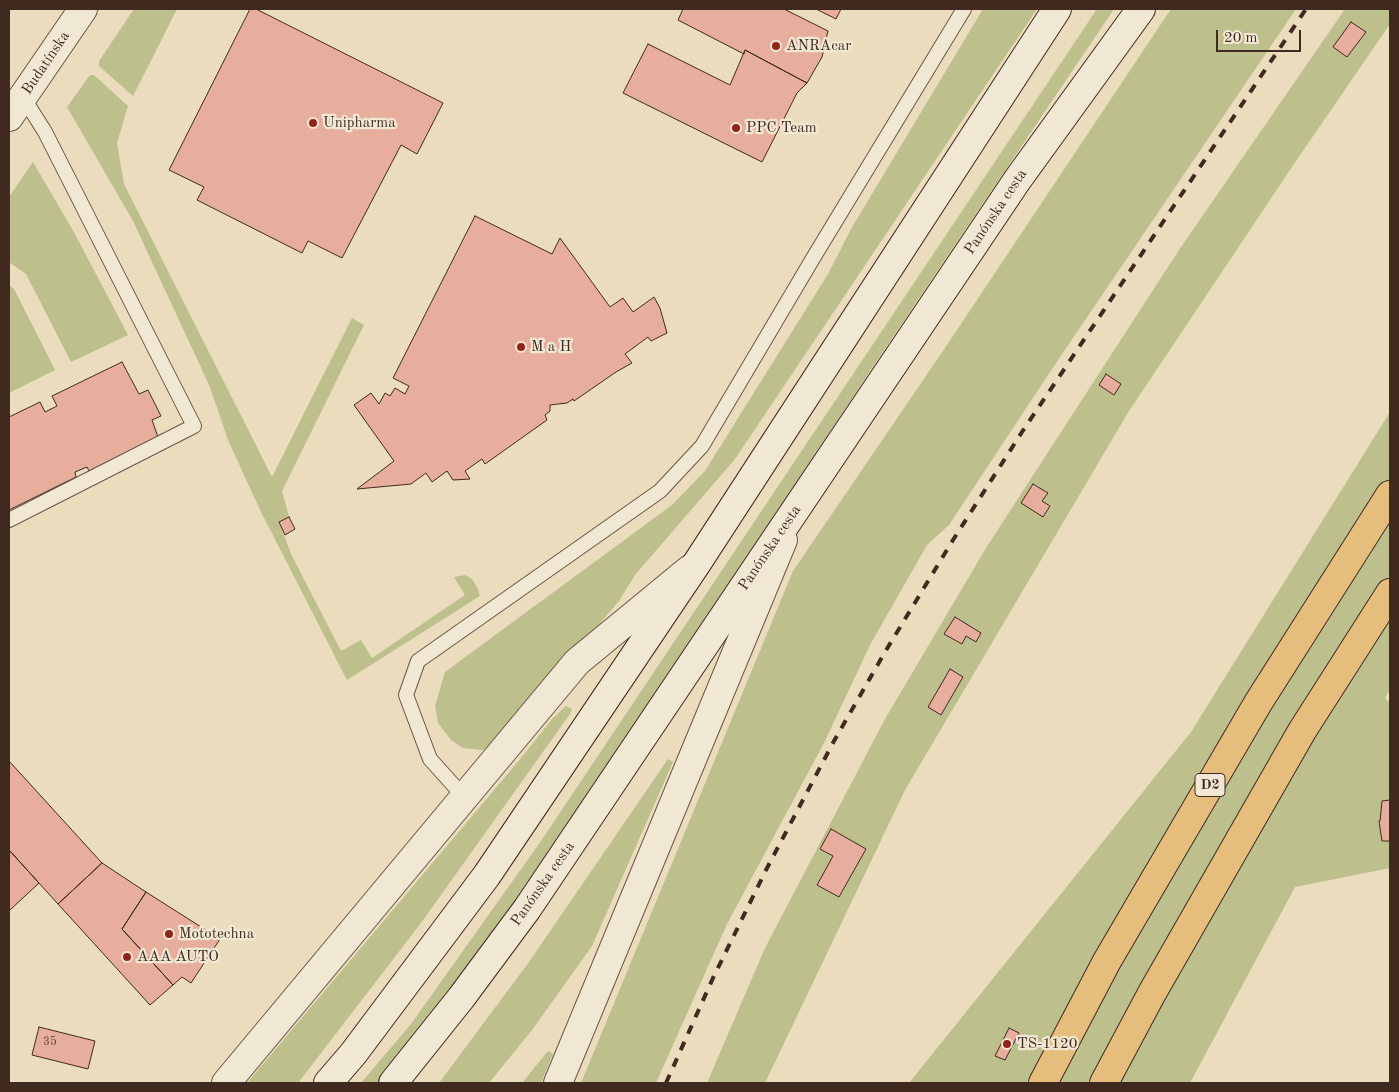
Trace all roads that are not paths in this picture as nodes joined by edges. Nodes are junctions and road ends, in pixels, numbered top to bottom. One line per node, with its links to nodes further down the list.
1 (83, 9): 5 (main road, Budatínska)
2 (964, 9): 11 (lane)
3 (1057, 9): 9 (main road)
4 (1141, 9): 7 (main road, Panónska cesta)
5 (16, 107): 8 (lane)
6 (1390, 495): 16 (highway, D2)
7 (795, 512): 14 (main road, Panónska cesta); 15 (main road)
8 (9, 520)
9 (697, 563): 11 (main road); 13 (main road)
10 (1390, 593): 17 (highway)
11 (465, 798): 12 (main road)
12 (226, 1083)
13 (328, 1083)
14 (393, 1083)
15 (558, 1083)
16 (1043, 1083)
17 (1104, 1083)

